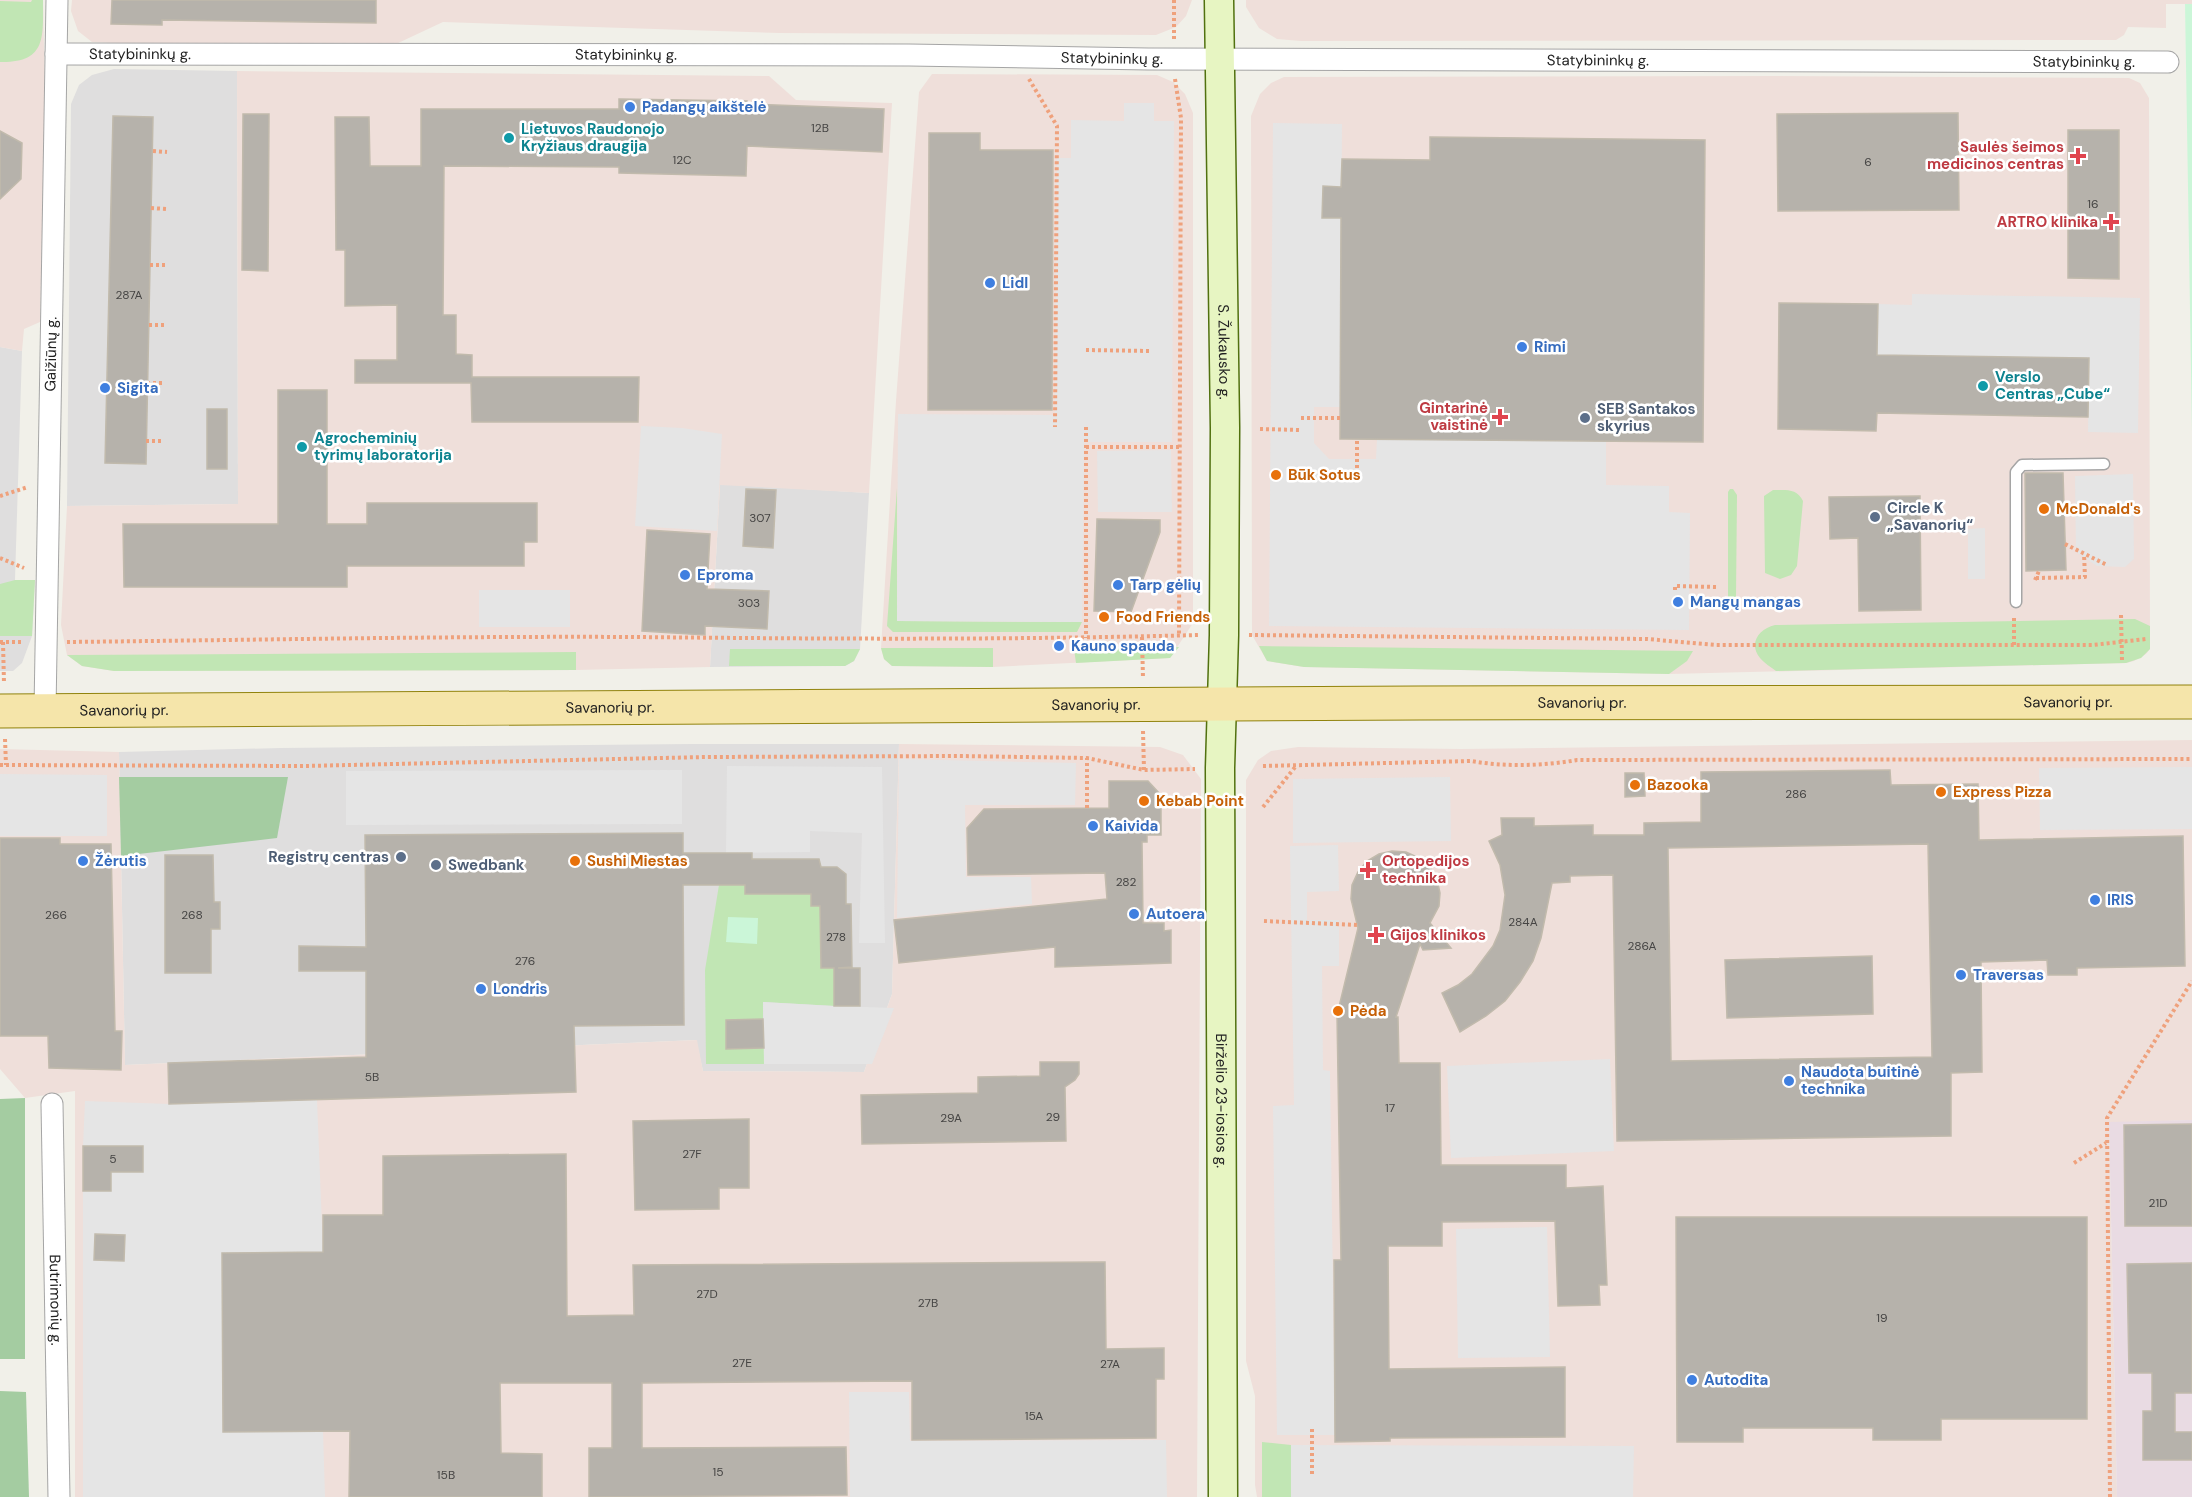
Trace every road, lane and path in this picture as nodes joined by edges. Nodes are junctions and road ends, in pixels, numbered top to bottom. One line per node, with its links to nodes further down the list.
1 (57, 0): 4 (street, Gaižiūnų g.)
2 (1174, 0): 6 (path)
3 (1219, 0): 7 (main road, S. Žukausko g.)
4 (56, 54): 5 (street, Statybininkų g.); 47 (street, Gaižiūnų g.)
5 (1017, 57): 6 (street, Statybininkų g.); 23 (path)
6 (1174, 59): 7 (street, Statybininkų g.); 31 (path)
7 (1220, 59): 8 (street, Statybininkų g.); 50 (main road, S. Žukausko g.)
8 (2168, 62)
9 (153, 151): 10 (path)
10 (167, 152)
11 (151, 208): 12 (path)
12 (166, 209)
13 (150, 265): 14 (path)
14 (165, 266)
15 (149, 325): 16 (path)
16 (164, 325)
17 (1086, 350): 18 (path)
18 (1150, 351)
19 (163, 382): 20 (path)
20 (147, 383)
21 (1301, 418): 22 (path)
22 (1340, 418)
23 (1055, 427)
24 (1086, 427): 30 (path)
25 (1260, 429): 26 (path)
26 (1301, 430)
27 (1358, 439): 33 (path)
28 (146, 441): 29 (path)
29 (162, 441)
30 (1086, 447): 31 (path); 43 (path)
31 (1179, 447): 43 (path)
32 (2104, 464): 40 (lane)
33 (1357, 468)
34 (2065, 544): 35 (path)
35 (2084, 554): 36 (path); 37 (path)
36 (2107, 565)
37 (2036, 578)
38 (1716, 587): 39 (path)
39 (1675, 590)
40 (2016, 602)
41 (2121, 615): 45 (path)
42 (1260, 635): 45 (path)
43 (1086, 638): 47 (path)
44 (2146, 639): 45 (path)
45 (2122, 641): 48 (path)
46 (0, 642): 47 (path)
47 (46, 642): 51 (street, Gaižiūnų g.)
48 (2122, 660)
49 (2192, 702): 50 (main road, Savanorių pr.)
50 (1222, 704): 51 (main road, Savanorių pr.); 58 (main road, Birželio 23-iosios g.)
51 (45, 710): 52 (main road, Savanorių pr.)
52 (0, 711)
53 (1087, 758): 55 (path); 58 (path); 60 (path)
54 (2192, 759): 57 (path)
55 (0, 765)
56 (1263, 766): 57 (path)
57 (1296, 766): 59 (path)
58 (1221, 768): 70 (main road, Birželio 23-iosios g.)
59 (1263, 807)
60 (1087, 808)
61 (1264, 921): 62 (path)
62 (1359, 926)
63 (2192, 981): 65 (path)
64 (52, 1104): 69 (street, Butrimonių g.)
65 (2107, 1142): 66 (path); 71 (path)
66 (2074, 1162)
67 (1312, 1429): 68 (path)
68 (1312, 1474)
69 (59, 1497)
70 (1222, 1497)
71 (2110, 1497)

